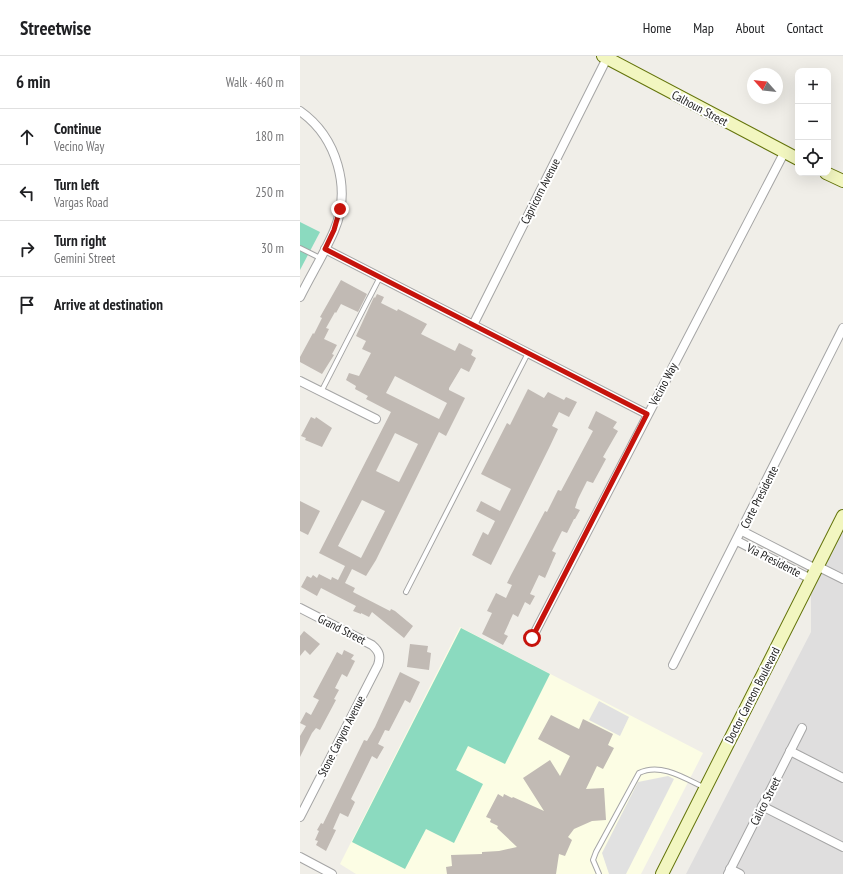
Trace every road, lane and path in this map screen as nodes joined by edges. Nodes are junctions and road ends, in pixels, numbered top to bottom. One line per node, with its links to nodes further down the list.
1 (605, 57): 3 (main road, Calhoun Street); 12 (street, Capricorn Avenue)
2 (300, 110): 8 (street)
3 (784, 153): 4 (main road, Calhoun Street); 17 (street, Vecino Way)
4 (795, 158)
5 (831, 175): 6 (main road)
6 (843, 181)
7 (300, 248): 9 (lane)
8 (325, 249): 9 (street); 10 (street)
9 (320, 258): 11 (street)
10 (380, 276): 12 (street); 16 (lane)
11 (300, 297)
12 (473, 325): 14 (street)
13 (843, 328): 20 (street, Corte Presidente)
14 (528, 353): 17 (street); 24 (lane)
15 (300, 381): 16 (street)
16 (321, 392): 18 (street)
17 (647, 414): 26 (street, Vecino Way)
18 (376, 419)
19 (843, 516): 22 (main road, Doctor Carreon Boulevard)
20 (742, 531): 21 (street, Corte Presidente); 22 (street, Via Presidente)
21 (737, 540): 22 (street, Via Presidente); 28 (street, Corte Presidente)
22 (815, 571): 23 (street); 32 (main road, Doctor Carreon Boulevard)
23 (843, 579)
24 (406, 592)
25 (300, 608): 27 (street, Grand Street)
26 (532, 638)
27 (380, 655): 34 (street, Stone Canyon Avenue)
28 (673, 665)
29 (802, 728): 30 (street, Calico Street)
30 (790, 751): 31 (street); 33 (street, Calico Street)
31 (843, 778)
32 (706, 788): 39 (lane); 40 (main road, Doctor Carreon Boulevard)
33 (762, 806): 35 (street); 37 (street, Calico Street)
34 (300, 817)
35 (843, 847)
36 (300, 857): 38 (street)
37 (729, 872): 41 (street)
38 (332, 874)
39 (599, 874)
40 (662, 874)
41 (740, 874)

